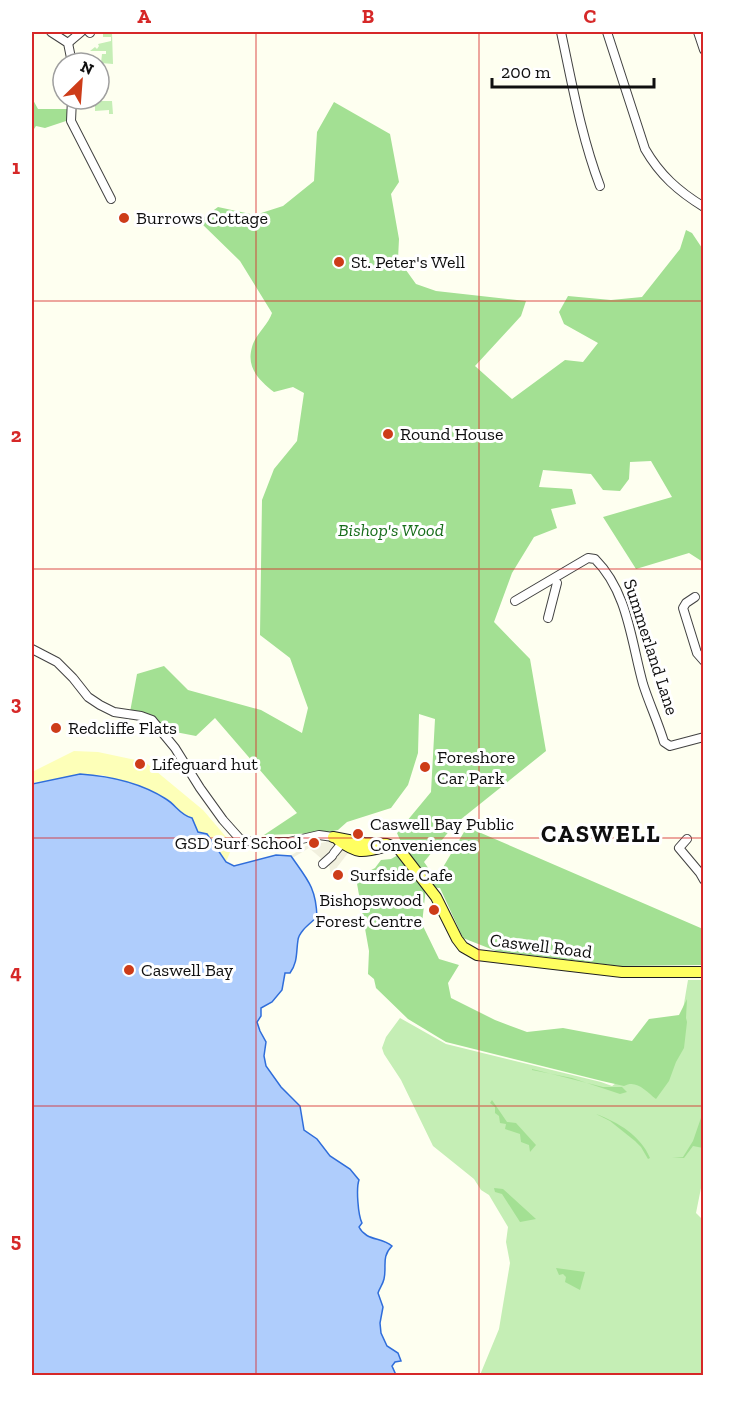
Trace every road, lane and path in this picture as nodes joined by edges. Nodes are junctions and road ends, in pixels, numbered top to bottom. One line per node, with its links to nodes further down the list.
1 (51, 32): 6 (street)
2 (87, 32): 6 (street)
3 (561, 32): 10 (street)
4 (607, 32): 12 (street)
5 (698, 32): 7 (street)
6 (68, 43): 8 (street)
7 (704, 50)
8 (70, 51)
9 (71, 111): 11 (street)
10 (600, 186)
11 (111, 193)
12 (704, 207)
13 (553, 581): 15 (street, Summerland Lane); 16 (street, Summerland Lane); 19 (street, Summerland Lane)
14 (695, 597): 18 (street)
15 (515, 601)
16 (548, 618)
17 (32, 649): 21 (street, Caswell Road)
18 (704, 661)
19 (704, 737)
20 (687, 839): 23 (street)
21 (337, 840): 22 (street); 24 (main road, Caswell Road)
22 (323, 864)
23 (704, 880)
24 (704, 972)

